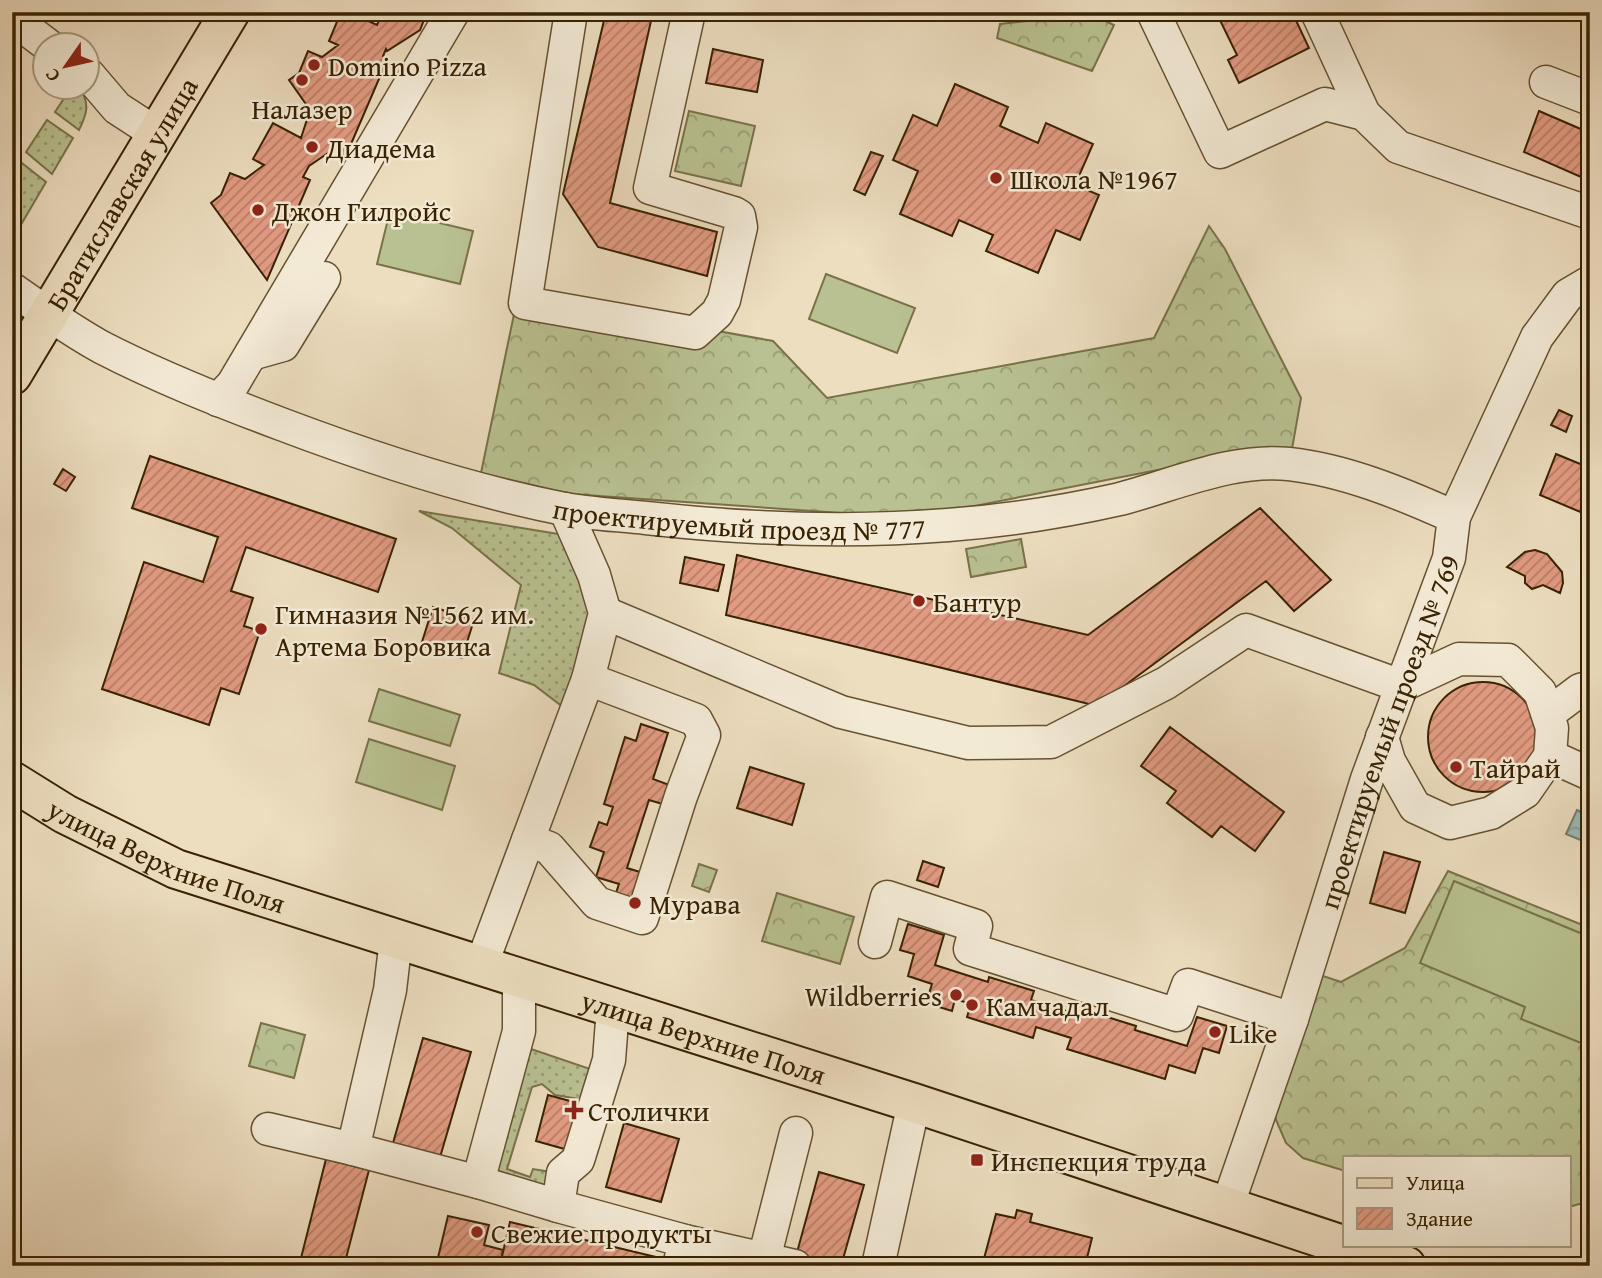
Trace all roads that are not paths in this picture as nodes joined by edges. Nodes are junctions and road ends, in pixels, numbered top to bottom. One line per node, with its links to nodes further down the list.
1 (230, 12): 13 (main road, Братиславская улица)
2 (453, 12): 19 (street)
3 (571, 12): 6 (street)
4 (1153, 12): 12 (street)
5 (1317, 12): 12 (street)
6 (681, 14)
7 (12, 18): 8 (street)
8 (32, 33)
9 (1546, 82): 11 (street)
10 (102, 90): 13 (street)
11 (1590, 99)
12 (1364, 114): 14 (street)
13 (157, 134): 18 (main road, Братиславская улица)
14 (1590, 213)
15 (324, 278): 19 (street)
16 (1590, 282): 23 (street, проектируемый проезд № 769)
17 (12, 289): 18 (street, проектируемый проезд № 777)
18 (48, 314): 20 (main road, Братиславская улица); 21 (street, проектируемый проезд № 777)
19 (250, 354): 21 (street)
20 (12, 375)
21 (218, 400): 22 (street, проектируемый проезд № 777)
22 (565, 509): 23 (street, проектируемый проезд № 777); 24 (street)
23 (1454, 517): 26 (street, проектируемый проезд № 769)
24 (605, 613): 25 (street); 26 (street)
25 (588, 679): 33 (street); 33 (street)
26 (1401, 686): 28 (street); 29 (street, проектируемый проезд № 769)
27 (1590, 687): 28 (street)
28 (1548, 714): 30 (street)
29 (1382, 737): 30 (street); 39 (street, проектируемый проезд № 769)
30 (1550, 756): 31 (street)
31 (1590, 774)
32 (12, 781): 34 (main road, улица Верхние Поля)
33 (528, 840): 36 (street)
34 (397, 939): 36 (main road, улица Верхние Поля); 43 (street)
35 (875, 942): 39 (street)
36 (481, 966): 37 (main road, улица Верхние Поля)
37 (519, 978): 38 (main road, улица Верхние Поля); 44 (street)
38 (613, 1008): 40 (main road, улица Верхние Поля); 45 (street)
39 (1292, 1019): 46 (street, проектируемый проезд № 769)
40 (914, 1102): 46 (main road, улица Верхние Поля); 52 (street)
41 (268, 1129): 43 (street)
42 (796, 1133): 50 (street)
43 (353, 1149): 44 (street)
44 (478, 1182): 45 (street)
45 (558, 1206): 49 (street)
46 (1227, 1207): 47 (main road, улица Верхние Поля)
47 (1343, 1245)
48 (1345, 1246): 53 (main road, улица Верхние Поля)
49 (682, 1253): 50 (street)
50 (766, 1262): 51 (street)
51 (795, 1266)
52 (878, 1266)
53 (1406, 1266)

